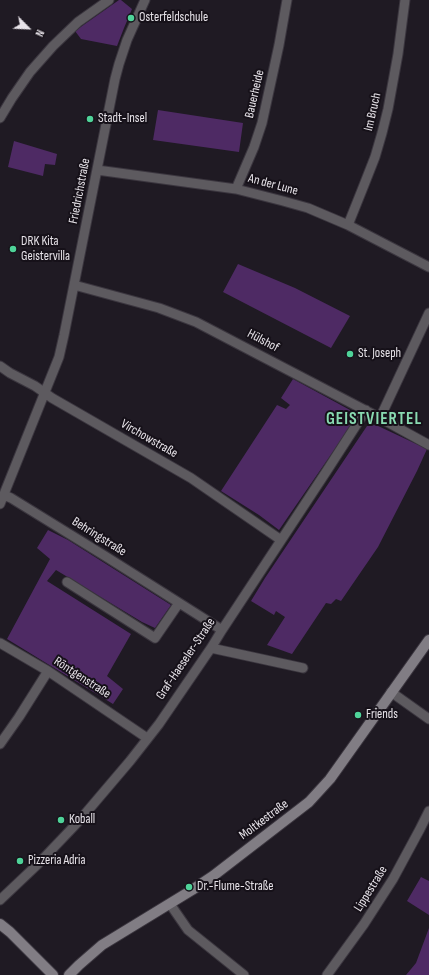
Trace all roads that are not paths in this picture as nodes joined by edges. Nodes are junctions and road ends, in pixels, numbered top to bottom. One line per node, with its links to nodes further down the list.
1 (109, 0): 5 (street)
2 (145, 0): 6 (street, Friedrichstraße)
3 (287, 0): 7 (street, Bauerheide)
4 (405, 0): 8 (street, Im Bruch)
5 (0, 118)
6 (97, 170): 7 (street, An der Lune); 10 (street, Friedrichstraße)
7 (236, 189): 8 (street, An der Lune)
8 (348, 224): 9 (street, An der Lune)
9 (429, 267)
10 (74, 285): 13 (street, Friedrichstraße); 14 (street, Hülshof)
11 (429, 313): 15 (street)
12 (0, 366): 13 (street, Virchowstraße)
13 (45, 393): 17 (street, Friedrichstraße); 18 (street, Virchowstraße)
14 (366, 410): 15 (street, Hülshof); 18 (street, Graf-Haeseler-Straße)
15 (380, 418): 16 (street, Hülshof)
16 (429, 445)
17 (1, 500): 20 (street, Behringstraße)
18 (281, 540): 21 (street, Graf-Haeseler-Straße)
19 (67, 582): 20 (street)
20 (179, 603): 21 (street, Behringstraße)
21 (222, 630): 24 (street, Graf-Haeseler-Straße)
22 (429, 640): 27 (street, Moltkestraße)
23 (0, 643): 26 (street, Röntgenstraße)
24 (211, 648): 25 (street); 29 (street, Graf-Haeseler-Straße)
25 (303, 668)
26 (48, 671): 29 (street, Röntgenstraße); 30 (street)
27 (392, 692): 28 (street); 33 (street, Moltkestraße)
28 (429, 719)
29 (147, 738): 32 (street, Graf-Haeseler-Straße)
30 (0, 744)
31 (429, 811): 38 (street, Lippestraße)
32 (0, 900)
33 (170, 904): 36 (street, Moltkestraße); 37 (street)
34 (0, 924): 35 (street)
35 (53, 975)
36 (69, 975)
37 (244, 975)
38 (327, 975)

